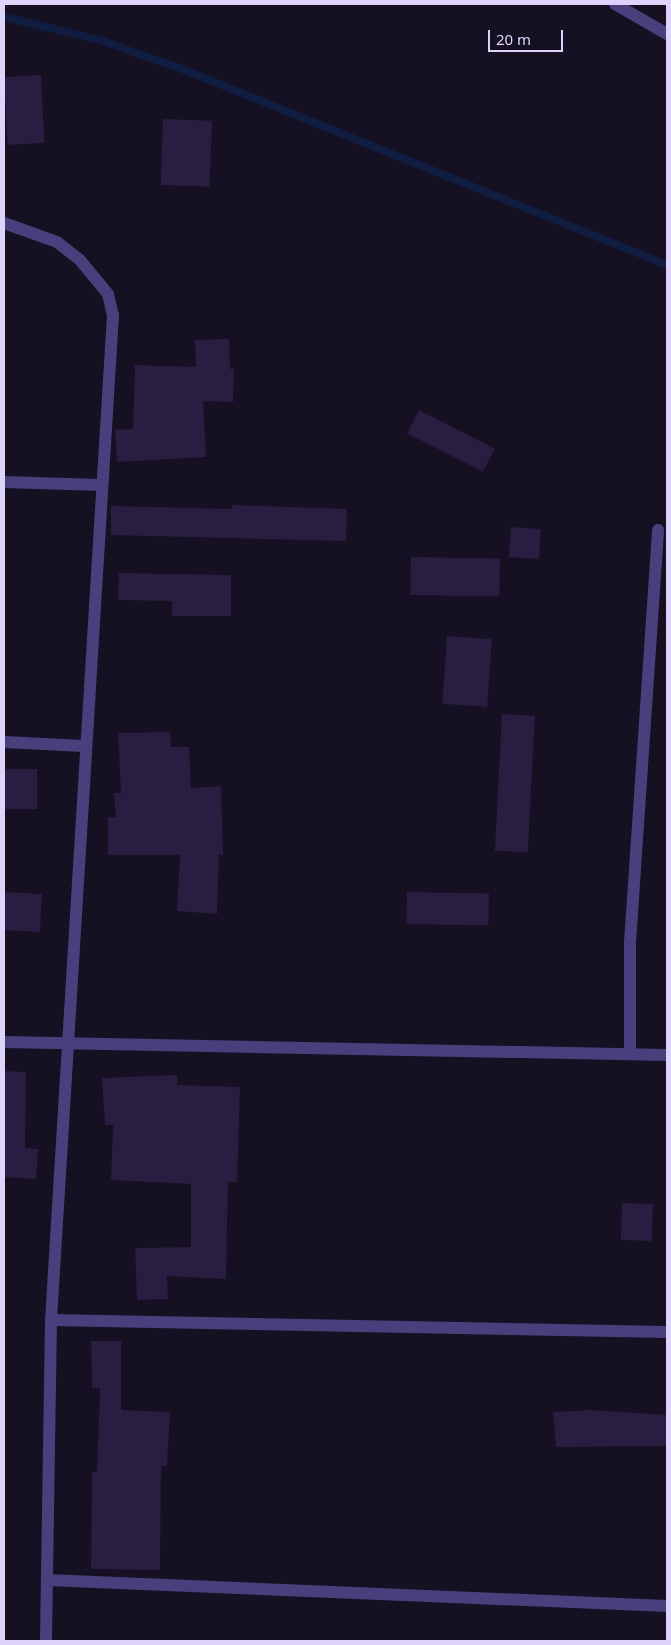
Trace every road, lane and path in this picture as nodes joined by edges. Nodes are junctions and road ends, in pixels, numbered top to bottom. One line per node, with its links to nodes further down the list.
1 (615, 4): 2 (street)
2 (667, 34)
3 (4, 224): 5 (street)
4 (4, 482): 5 (street)
5 (100, 485): 8 (street)
6 (658, 530): 11 (street)
7 (4, 742): 8 (street)
8 (83, 746): 10 (street)
9 (4, 1042): 10 (street)
10 (67, 1045): 11 (street); 13 (street)
11 (630, 1054): 12 (street)
12 (667, 1056)
13 (51, 1320): 14 (street); 15 (street)
14 (667, 1332)
15 (47, 1580): 16 (street); 17 (street)
16 (667, 1606)
17 (46, 1641)

